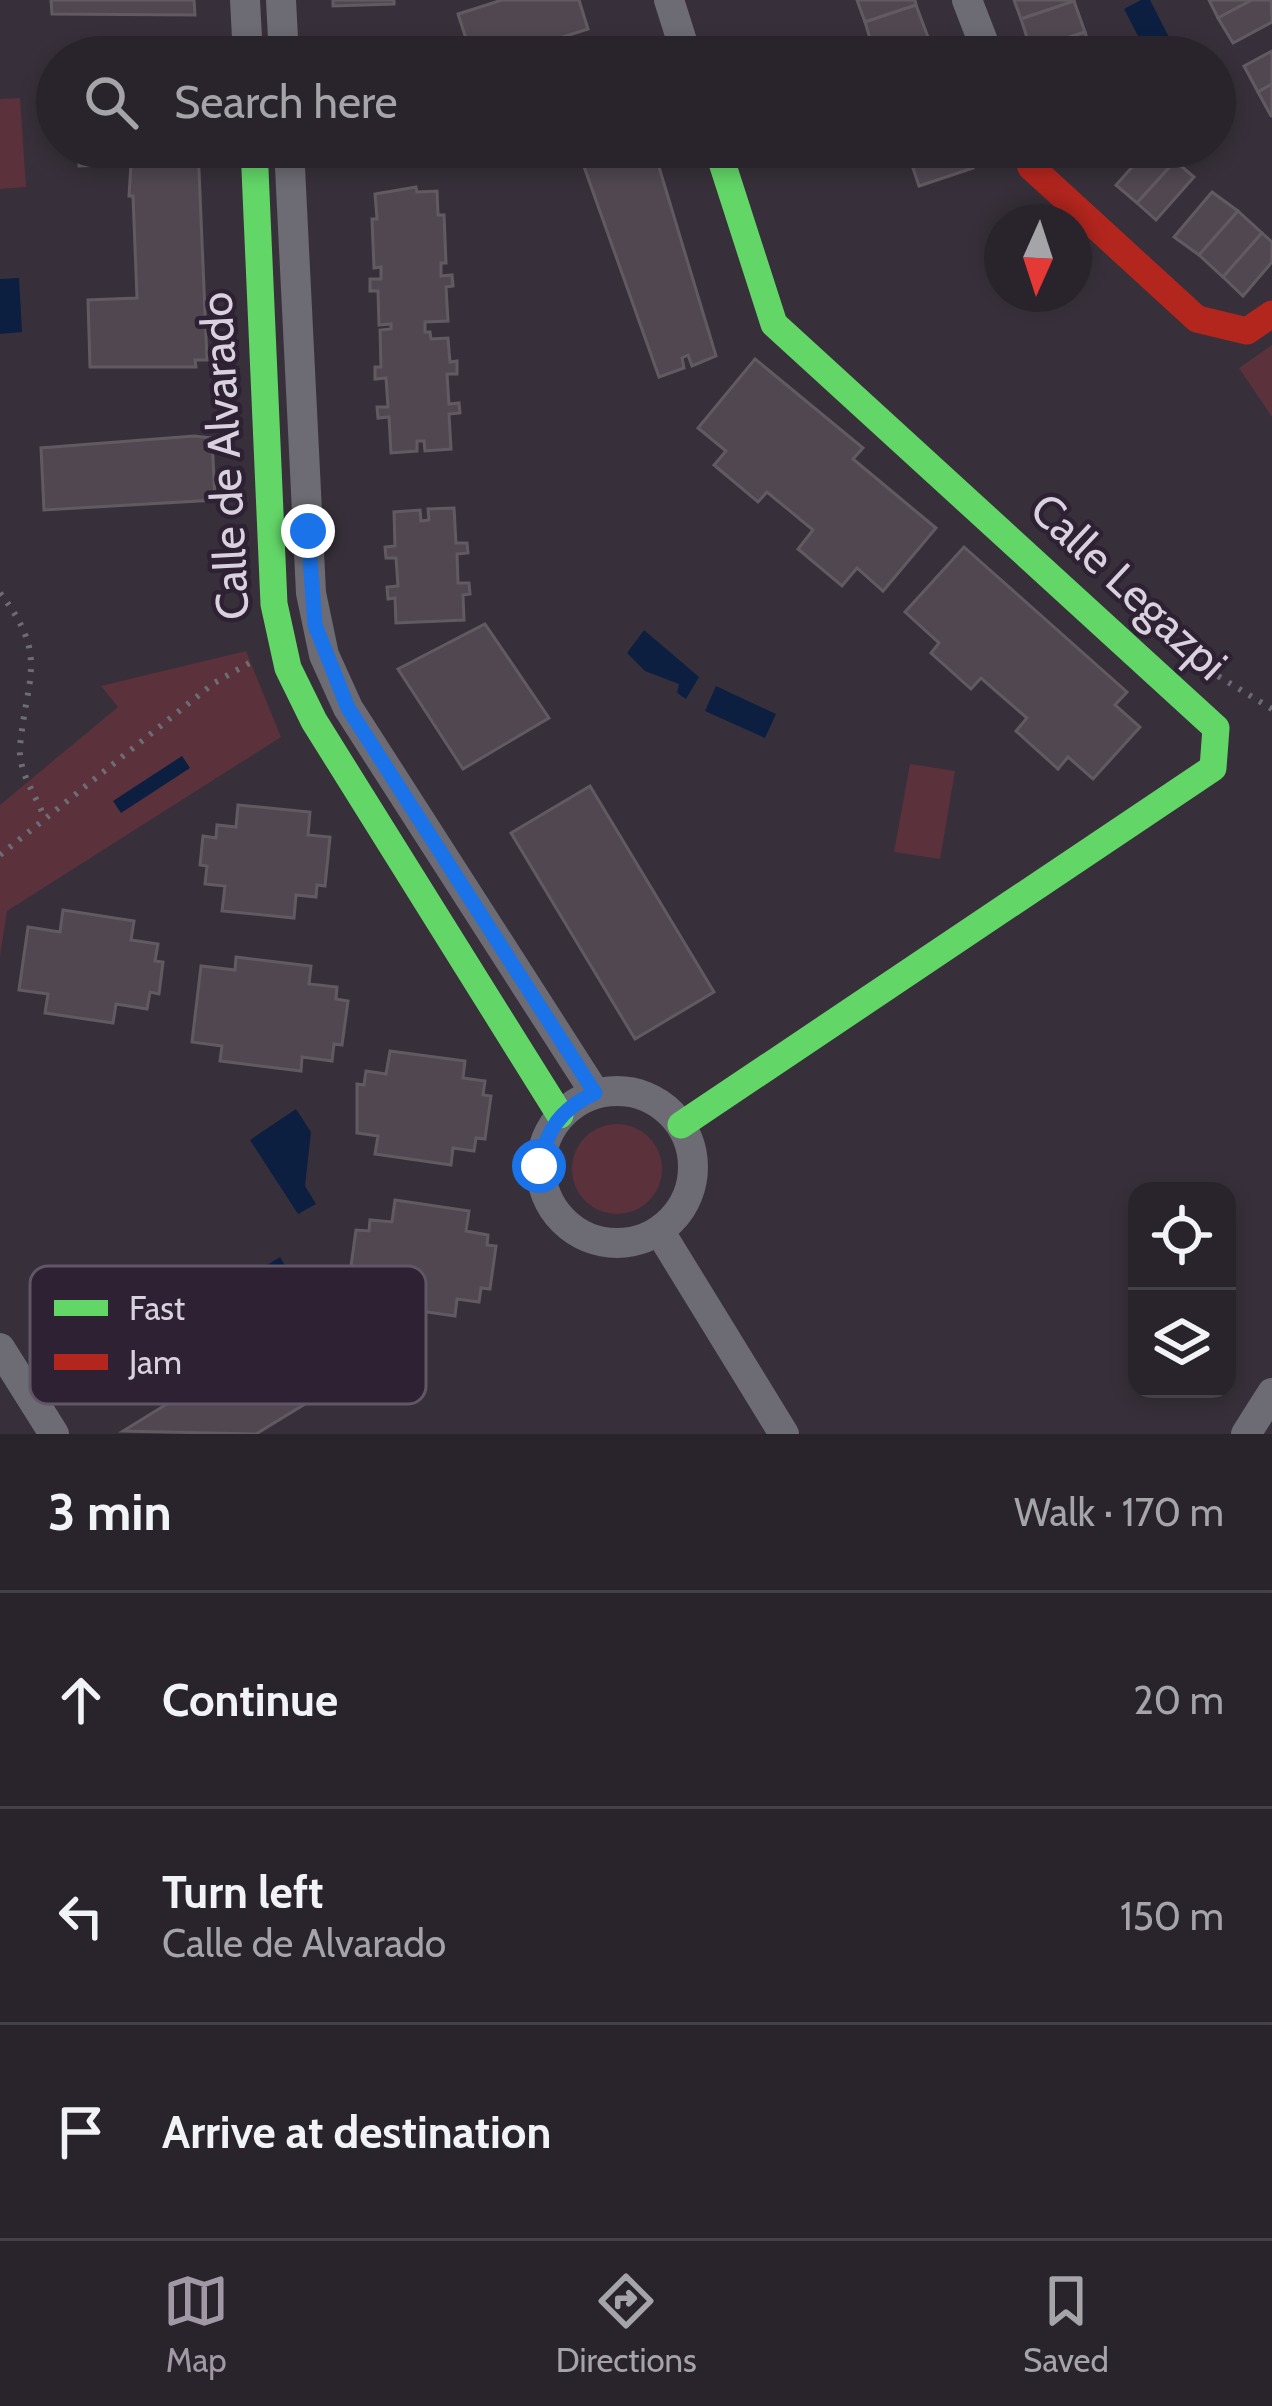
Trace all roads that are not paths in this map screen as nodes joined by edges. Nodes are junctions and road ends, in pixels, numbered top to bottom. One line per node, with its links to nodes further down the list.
1 (245, 0): 5 (street)
2 (280, 0): 6 (street)
3 (669, 0): 7 (street)
4 (968, 0): 8 (street)
5 (247, 36)
6 (283, 36)
7 (680, 36)
8 (981, 36)
9 (255, 168): 15 (street, Calle de Alvarado)
10 (290, 168): 14 (street, Calle de Alvarado)
11 (724, 168): 16 (street, Calle Legazpi)
12 (1031, 168): 13 (street)
13 (1272, 314)
14 (595, 1093): 15 (street); 16 (street)
15 (560, 1115): 17 (street)
16 (682, 1125): 17 (street)
17 (660, 1232): 23 (street)
18 (0, 1348): 20 (street)
19 (1272, 1393): 24 (street)
20 (30, 1396)
21 (35, 1404): 22 (street)
22 (54, 1434)
23 (784, 1434)
24 (1246, 1434)

